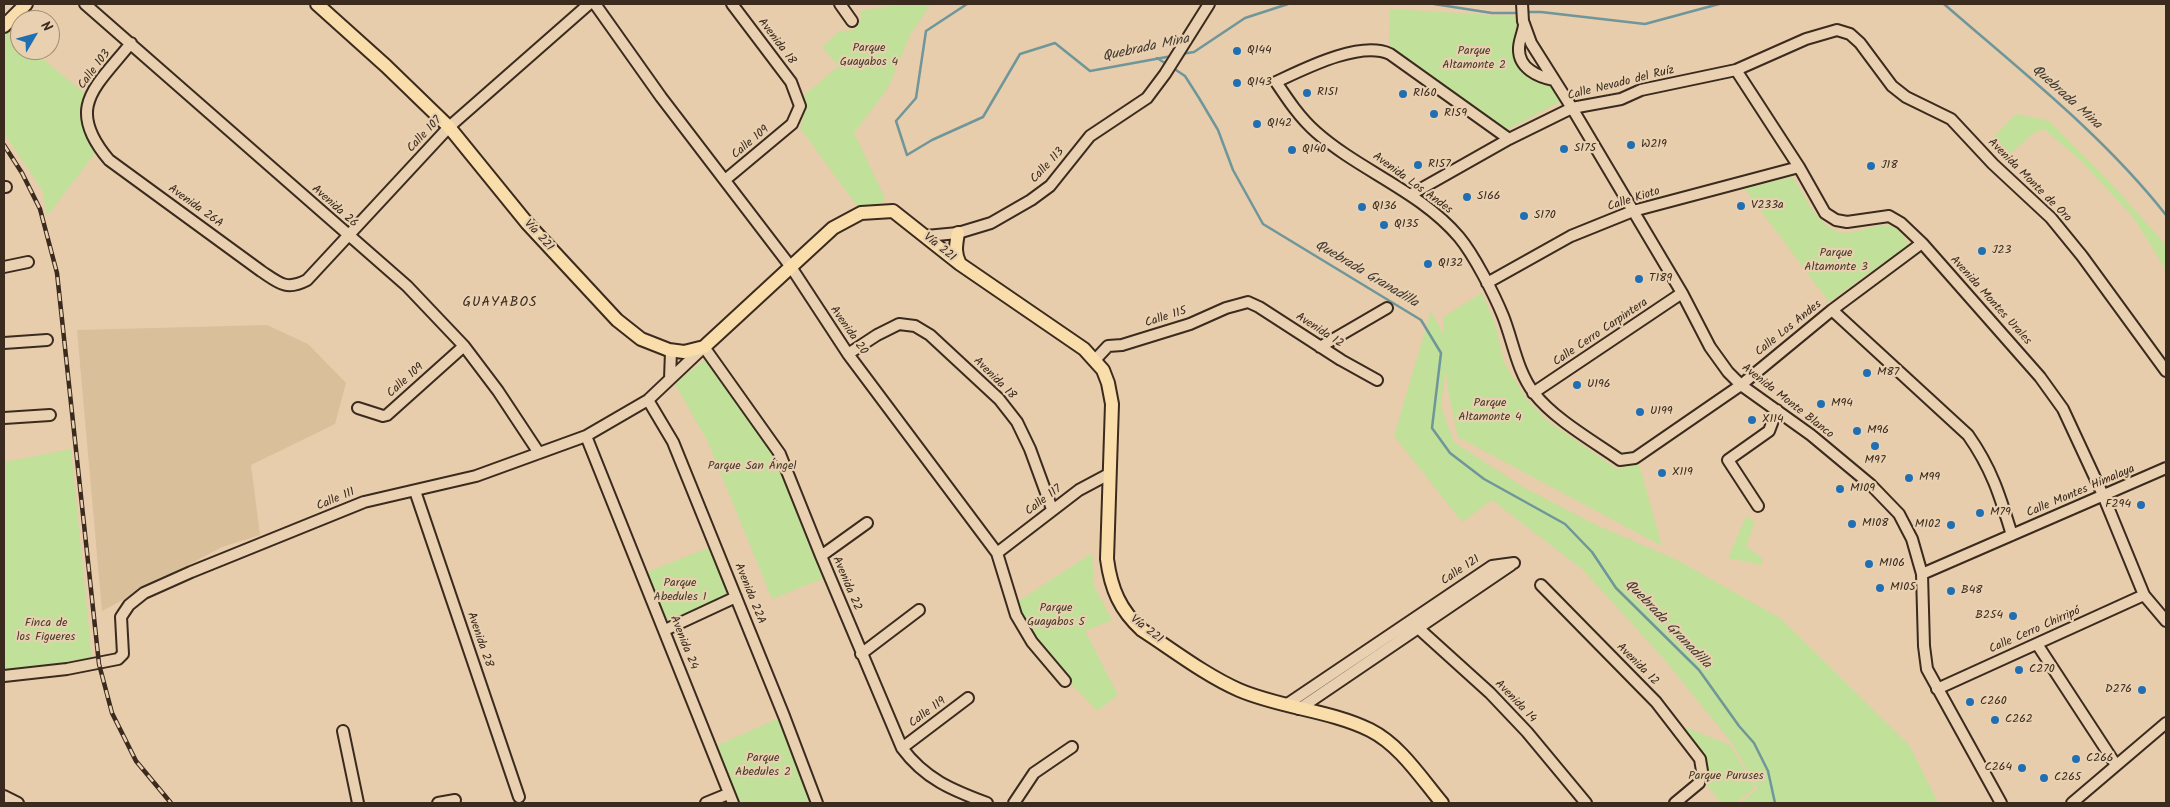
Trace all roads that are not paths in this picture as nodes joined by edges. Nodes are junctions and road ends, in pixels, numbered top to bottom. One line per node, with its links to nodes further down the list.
1 (26, 4): 12 (main road)
2 (85, 4): 14 (street, Avenida 26)
3 (317, 4): 19 (main road, Vía 221)
4 (589, 4): 19 (street, Calle 107)
5 (595, 4): 23 (street, Avenida 20)
6 (732, 4): 18 (street, Avenida 18)
7 (840, 4): 10 (street)
8 (1209, 4): 26 (street, Calle 113)
9 (1522, 4): 11 (street)
10 (852, 21)
11 (1524, 23): 16 (street, Avenida Monte Blanco); 16 (street)
12 (4, 26)
13 (1850, 34): 15 (street, Calle Nevado del Ruíz); 48 (street, Avenida Monte de Oro)
14 (131, 43): 21 (street, Calle 103); 27 (street, Avenida 26)
15 (1736, 70): 17 (street, Calle Nevado del Ruíz); 22 (street, Avenida Montes Urales)
16 (1552, 76): 17 (street, Avenida Monte Blanco)
17 (1572, 108): 20 (street, Calle Nevado del Ruíz); 25 (street, Avenida Monte Blanco)
18 (792, 124): 23 (street, Calle 109)
19 (449, 127): 27 (street, Calle 107); 45 (main road, Vía 221)
20 (1509, 139): 24 (street, Calle Nevado del Ruíz); 24 (street, Avenida Los Andes)
21 (94, 143): 35 (street, Avenida 26A)
22 (1798, 167): 25 (street, Calle Kioto); 29 (street, Avenida Montes Urales)
23 (725, 180): 33 (street, Avenida 20)
24 (1410, 195): 34 (street, Avenida Los Andes)
25 (1633, 211): 34 (street, Calle Kioto); 36 (street, Avenida Monte Blanco)
26 (958, 233): 28 (street, Calle 113); 31 (main road)
27 (348, 236): 35 (street, Calle 107); 42 (street, Avenida 26)
28 (926, 236): 31 (main road, Vía 221); 33 (main road, Vía 221)
29 (1922, 243): 39 (street, Calle Los Andes); 64 (street, Avenida Montes Urales)
30 (28, 262): 32 (street)
31 (960, 264): 47 (main road, Vía 221)
32 (4, 267)
33 (791, 267): 43 (main road, Vía 221); 46 (street, Avenida 20)
34 (1487, 284): 52 (street, Avenida Los Andes)
35 (285, 286)
36 (1682, 293): 51 (street, Avenida Monte Blanco); 52 (street, Calle Cerro Carpintera)
37 (1248, 302): 44 (street, Avenida 12); 47 (street, Calle 115)
38 (1387, 308): 44 (street)
39 (1832, 310): 51 (street, Calle Los Andes); 68 (street)
40 (46, 340): 41 (street)
41 (4, 343)
42 (464, 346): 54 (street, Calle 109); 59 (street, Avenida 26)
43 (704, 346): 45 (main road, Vía 221); 49 (street, Calle 111); 70 (street, Avenida 22)
44 (1320, 347): 50 (street, Avenida 12)
45 (671, 351): 49 (street)
46 (848, 354): 66 (street, Avenida 18); 69 (street, Avenida 20)
47 (1095, 360): 62 (main road, Vía 221)
48 (2166, 371)
49 (670, 379): 53 (street, Calle 111)
50 (1376, 380)
51 (1741, 385): 55 (street, Avenida Monte Blanco); 60 (street, Calle Los Andes)
52 (1534, 393): 60 (street, Avenida Los Andes)
53 (648, 400): 58 (street, Calle 111); 74 (street, Avenida 22A)
54 (358, 408)
55 (1776, 410): 65 (street); 71 (street, Avenida Monte Blanco)
56 (50, 415): 57 (street)
57 (4, 418)
58 (586, 436): 59 (street, Calle 111); 78 (street, Avenida 24)
59 (539, 453): 63 (street, Calle 111)
60 (1620, 460)
61 (2166, 468): 64 (street, Calle Montes Himalaya)
62 (1109, 474): 66 (street, Calle 117); 85 (main road, Vía 221)
63 (415, 491): 81 (street, Calle 111); 93 (street, Avenida 28)
64 (2103, 495): 68 (street, Calle Montes Himalaya); 73 (street, Avenida Montes Urales)
65 (1758, 506)
66 (1052, 510): 69 (street, Calle 117)
67 (867, 523): 70 (street)
68 (2012, 535): 71 (street, Calle Montes Himalaya)
69 (997, 553): 82 (street, Avenida 20)
70 (821, 556): 80 (street, Avenida 22)
71 (1922, 574): 83 (street, Avenida Monte Blanco)
72 (1541, 586): 105 (street, Avenida 12)
73 (2144, 595): 76 (street, Avenida Montes Urales); 79 (street, Calle Cerro Chirripó)
74 (736, 597): 78 (street); 100 (street, Avenida 22A)
75 (919, 610): 80 (street)
76 (2166, 621)
77 (1417, 627): 85 (street, Calle 121); 86 (street, Calle 121); 104 (street, Avenida 14)
78 (665, 630): 94 (street, Avenida 24)
79 (2037, 644): 83 (street, Calle Cerro Chirripó); 91 (street)
80 (861, 654): 90 (street, Avenida 22)
81 (4, 676)
82 (1065, 681)
83 (1937, 689): 106 (street, Avenida Monte Blanco)
84 (968, 698): 90 (street, Calle 119)
85 (1286, 705): 86 (main road, Vía 221)
86 (1299, 709): 103 (main road, Vía 221)
87 (2166, 723): 91 (street)
88 (344, 731): 97 (street)
89 (1072, 747): 102 (street)
90 (902, 748): 101 (street, Avenida 22)
91 (2116, 765): 107 (street)
92 (4, 796): 96 (street)
93 (518, 796)
94 (731, 798): 99 (street)
95 (455, 800): 98 (street)
96 (18, 803)
97 (358, 803)
98 (438, 803)
99 (706, 803)
100 (818, 803)
101 (987, 803)
102 (1014, 803)
103 (1442, 803)
104 (1586, 803)
105 (1674, 803)
106 (2001, 803)
107 (2072, 803)

